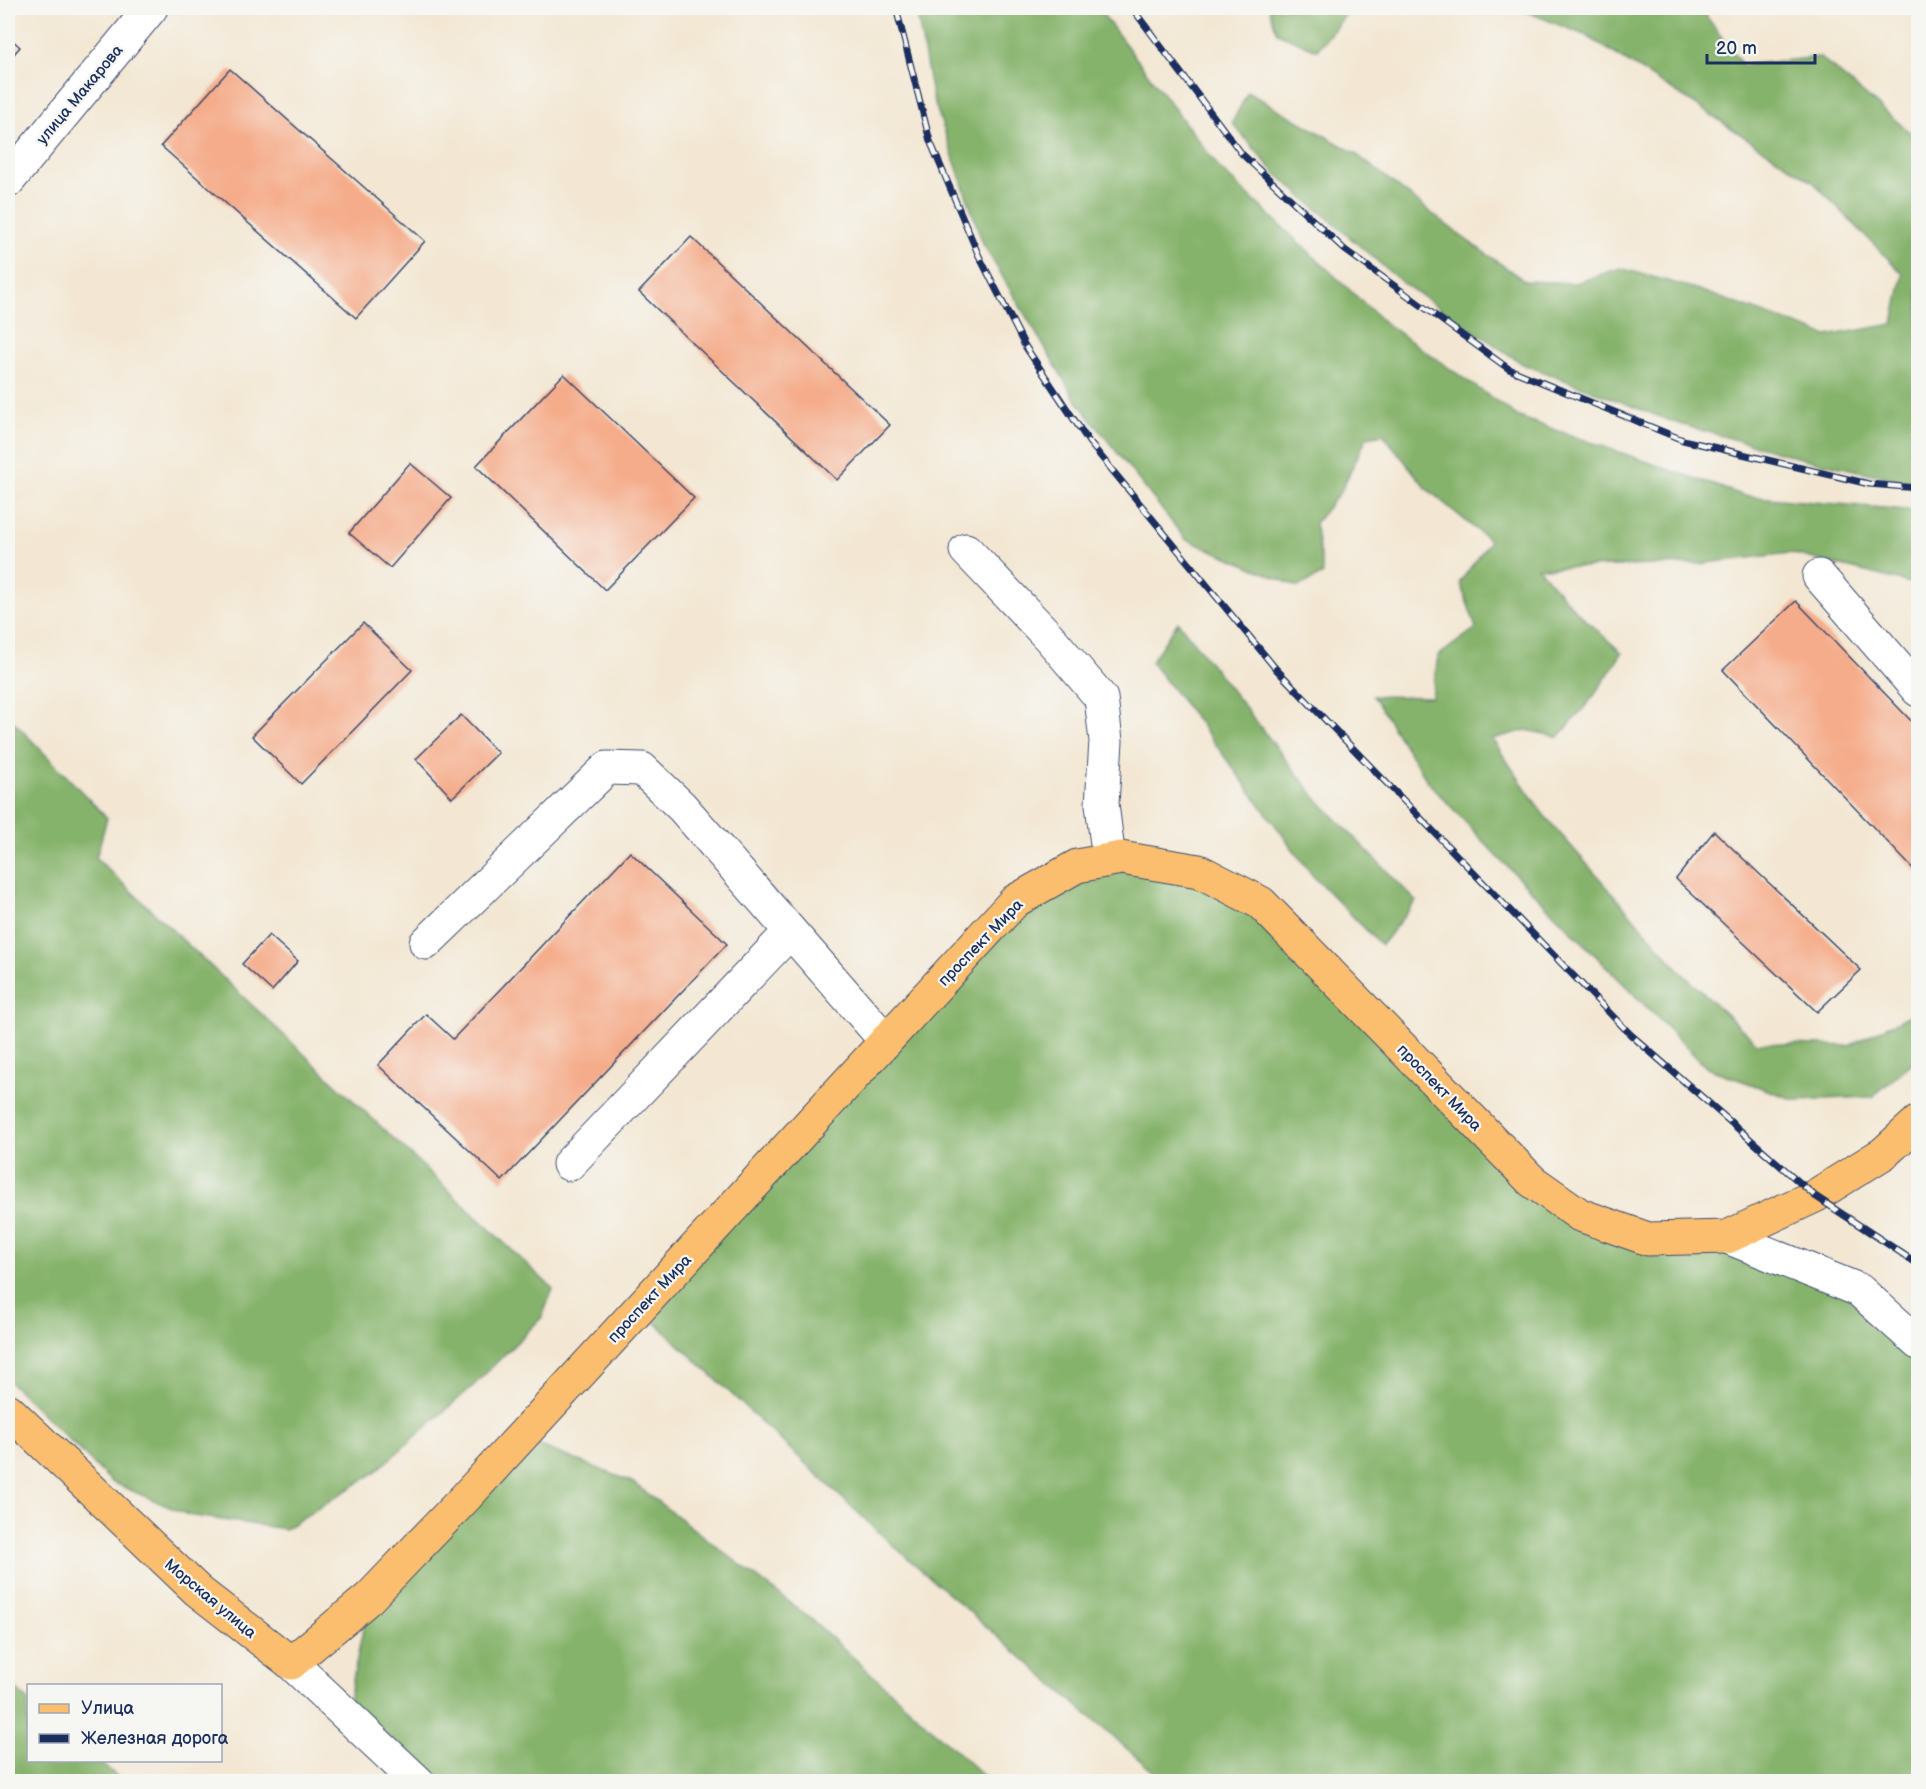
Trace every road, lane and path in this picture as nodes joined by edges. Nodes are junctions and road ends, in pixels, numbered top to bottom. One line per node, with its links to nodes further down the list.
1 (151, 8): 2 (street, улица Макарова)
2 (8, 181)
3 (966, 549): 6 (street)
4 (1820, 576): 5 (street)
5 (1918, 690)
6 (1109, 860): 9 (main road, проспект Мира); 12 (main road, проспект Мира)
7 (790, 932): 8 (street); 9 (street); 11 (street)
8 (426, 943)
9 (886, 1041): 15 (main road, проспект Мира)
10 (1918, 1122): 12 (main road, проспект Мира)
11 (569, 1164)
12 (1727, 1237): 13 (street)
13 (1918, 1343)
14 (8, 1410): 15 (main road, Морская улица)
15 (291, 1663): 16 (street, Морская улица)
16 (418, 1782)

